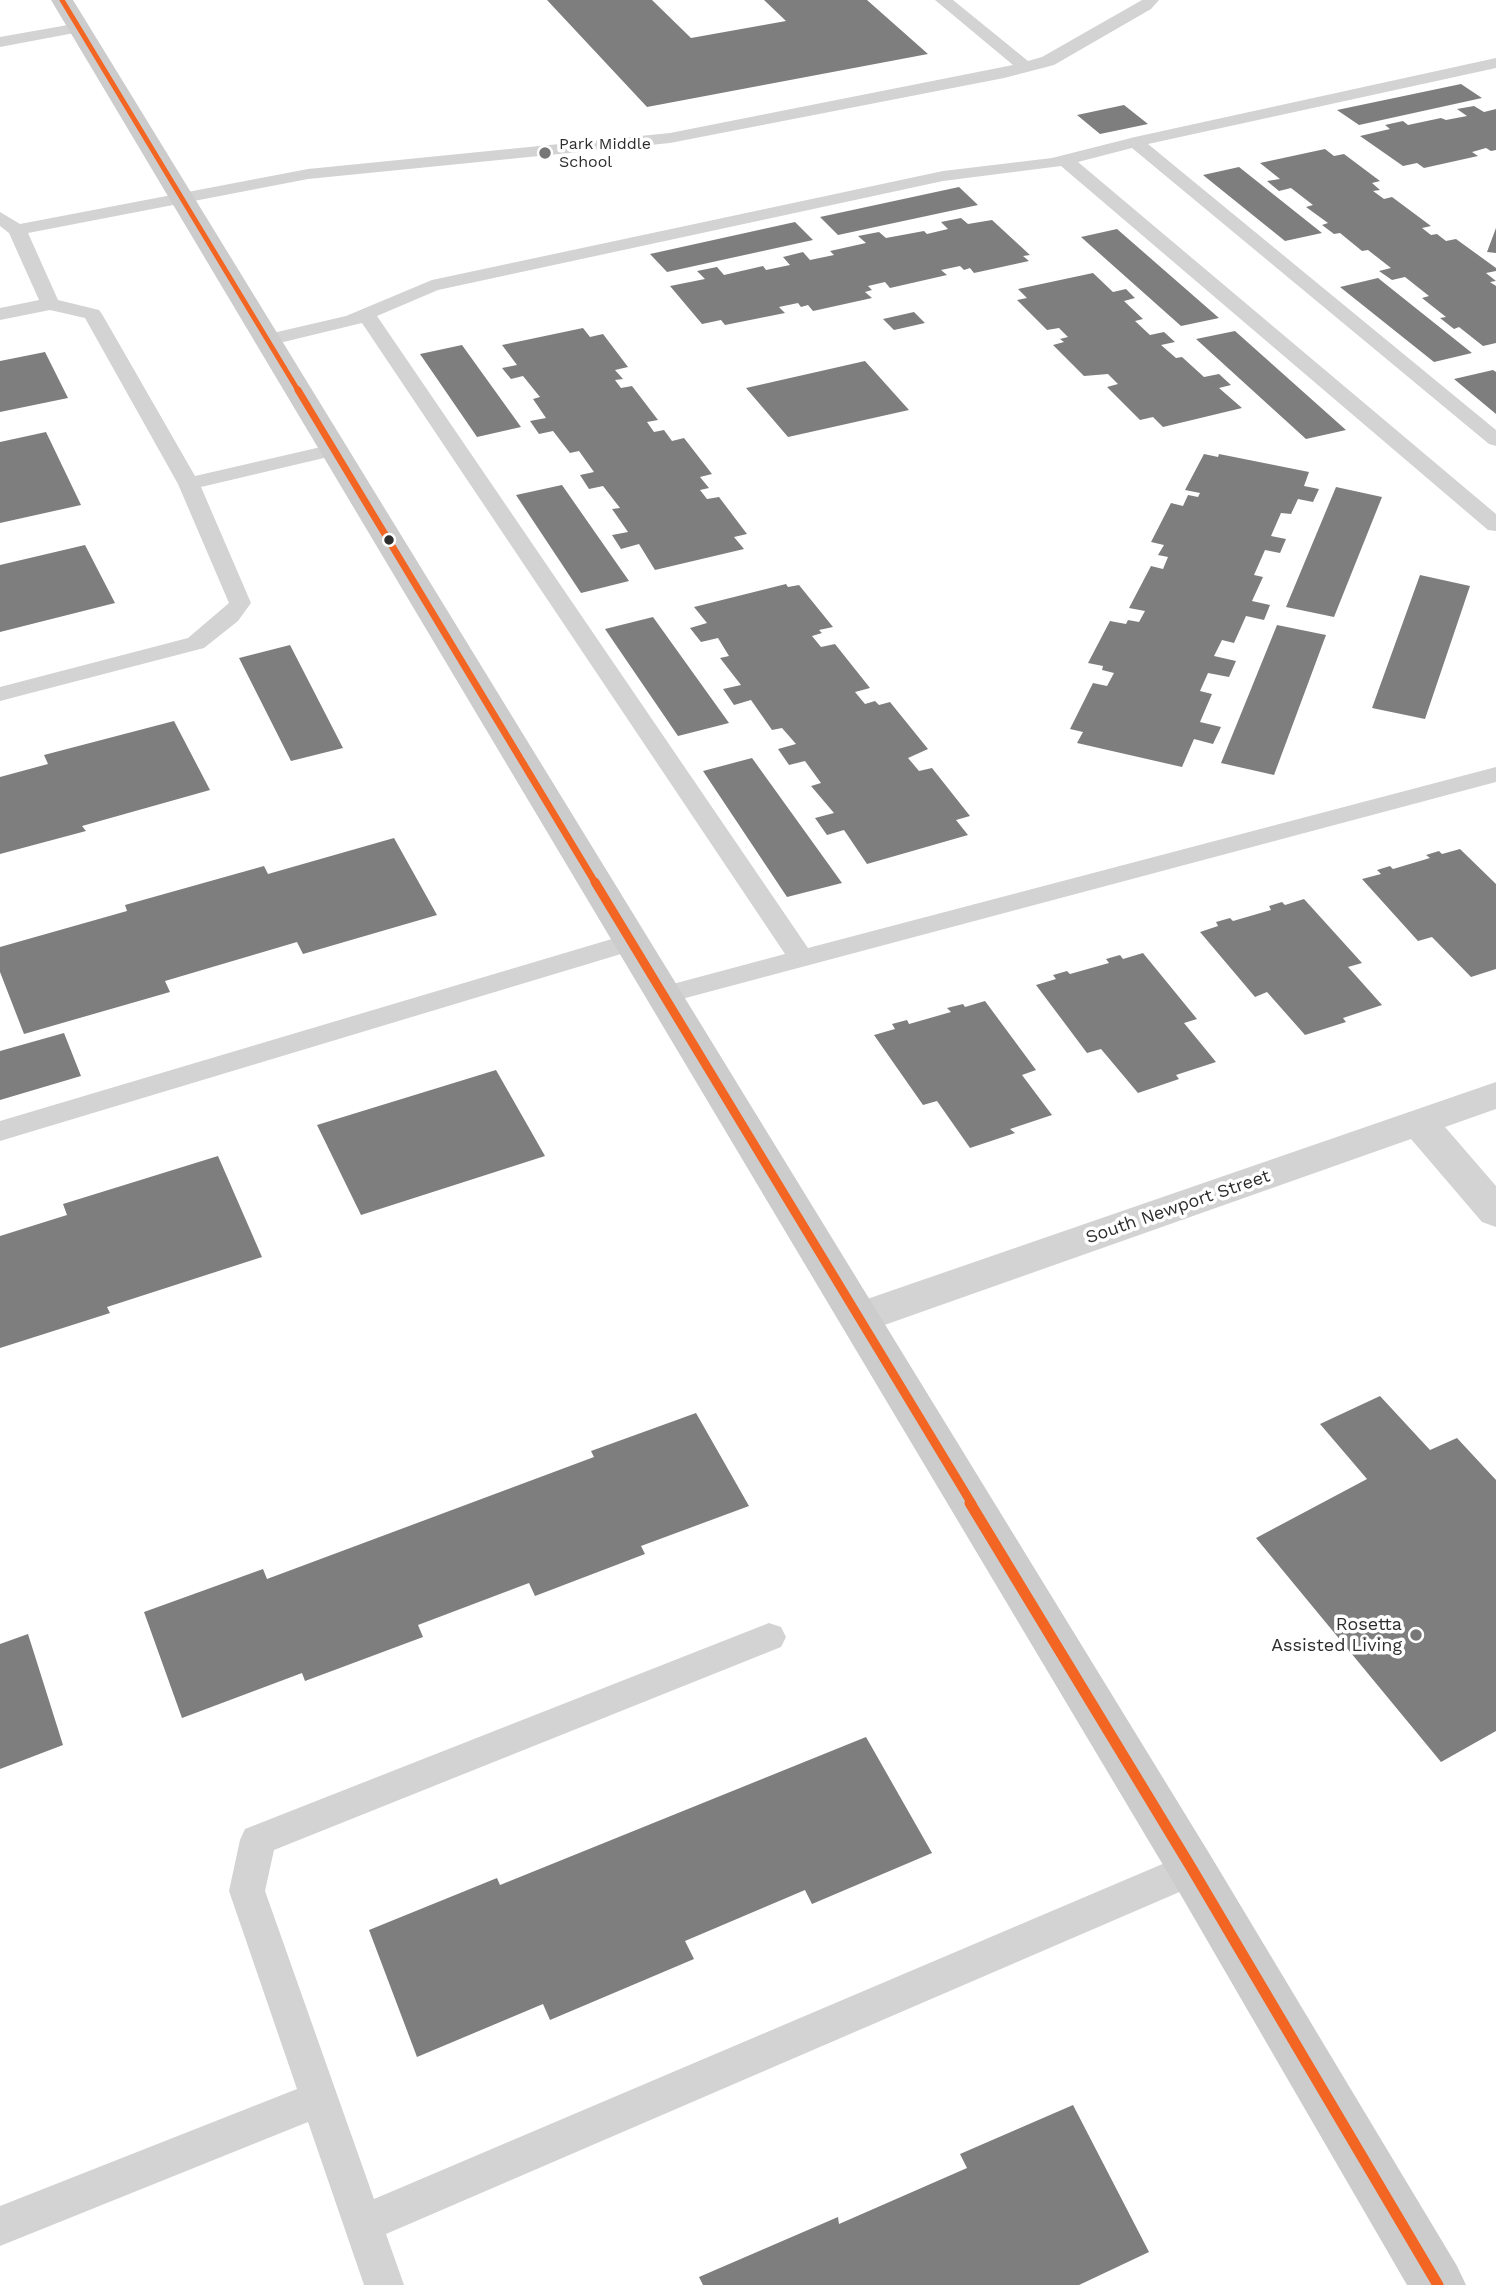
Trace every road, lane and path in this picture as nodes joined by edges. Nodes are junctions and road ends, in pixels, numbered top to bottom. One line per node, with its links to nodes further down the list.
1 (943, 0): 6 (lane)
2 (1151, 0): 6 (lane)
3 (70, 14): 4 (lane); 9 (main road)
4 (0, 42)
5 (1496, 62): 7 (lane)
6 (1024, 67): 9 (lane)
7 (1135, 142): 8 (lane); 16 (lane)
8 (1065, 160): 14 (lane); 19 (lane)
9 (181, 197): 11 (lane); 15 (main road)
10 (0, 217): 11 (lane)
11 (17, 230): 12 (lane)
12 (50, 304): 13 (lane); 18 (lane)
13 (0, 314)
14 (366, 314): 15 (lane); 23 (lane)
15 (267, 340): 17 (main road)
16 (1496, 440)
17 (334, 450): 18 (lane); 22 (main road)
18 (189, 484): 20 (lane)
19 (1496, 524)
20 (0, 694)
21 (1496, 774): 23 (lane)
22 (632, 942): 24 (main road); 27 (lane)
23 (801, 958): 24 (lane)
24 (663, 995): 29 (main road)
25 (1496, 1095): 26 (street, South Newport Street)
26 (1419, 1123): 28 (street); 29 (street, South Newport Street)
27 (0, 1130)
28 (1496, 1212)
29 (859, 1318): 31 (main road)
30 (768, 1637): 32 (lane)
31 (1192, 1869): 33 (lane); 36 (main road)
32 (318, 2099): 33 (lane); 34 (lane)
33 (364, 2223): 35 (lane)
34 (0, 2226)
35 (384, 2285)
36 (1438, 2285)

